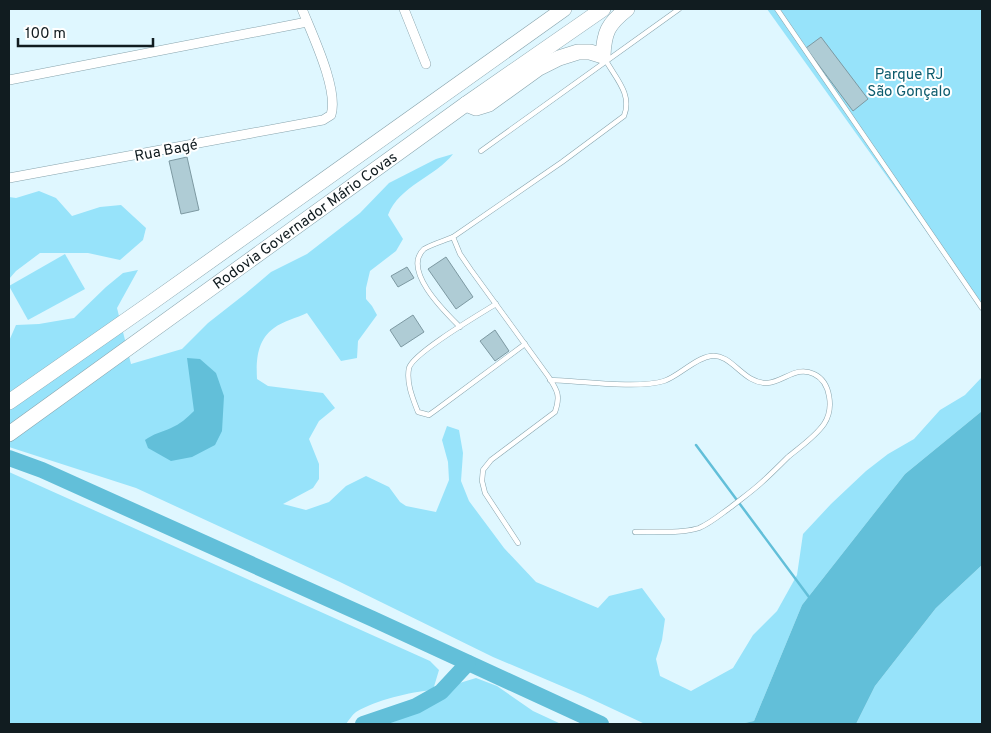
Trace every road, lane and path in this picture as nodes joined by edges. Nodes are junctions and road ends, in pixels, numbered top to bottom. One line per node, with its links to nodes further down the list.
1 (302, 9): 9 (street)
2 (404, 9): 12 (street)
3 (556, 9): 10 (highway)
4 (564, 9): 10 (highway, Rodovia Governador Mário Covas)
5 (603, 9): 14 (highway, Rodovia Governador Mário Covas)
6 (627, 9): 11 (highway)
7 (680, 9): 11 (lane)
8 (778, 9): 19 (lane)
9 (307, 22): 13 (street); 16 (street, Rua Bagé)
10 (544, 23): 23 (highway, Rodovia Governador Mário Covas)
11 (605, 59): 14 (highway); 15 (lane); 17 (lane)
12 (426, 64)
13 (9, 80)
14 (466, 104): 24 (highway, Rodovia Governador Mário Covas)
15 (481, 151)
16 (9, 178)
17 (453, 237): 18 (lane); 20 (lane)
18 (496, 304): 20 (lane); 21 (lane)
19 (982, 308)
20 (460, 327): 21 (lane)
21 (525, 344): 22 (lane)
22 (550, 380): 25 (lane); 26 (lane)
23 (9, 402)
24 (9, 434)
25 (635, 532)
26 (518, 543)

